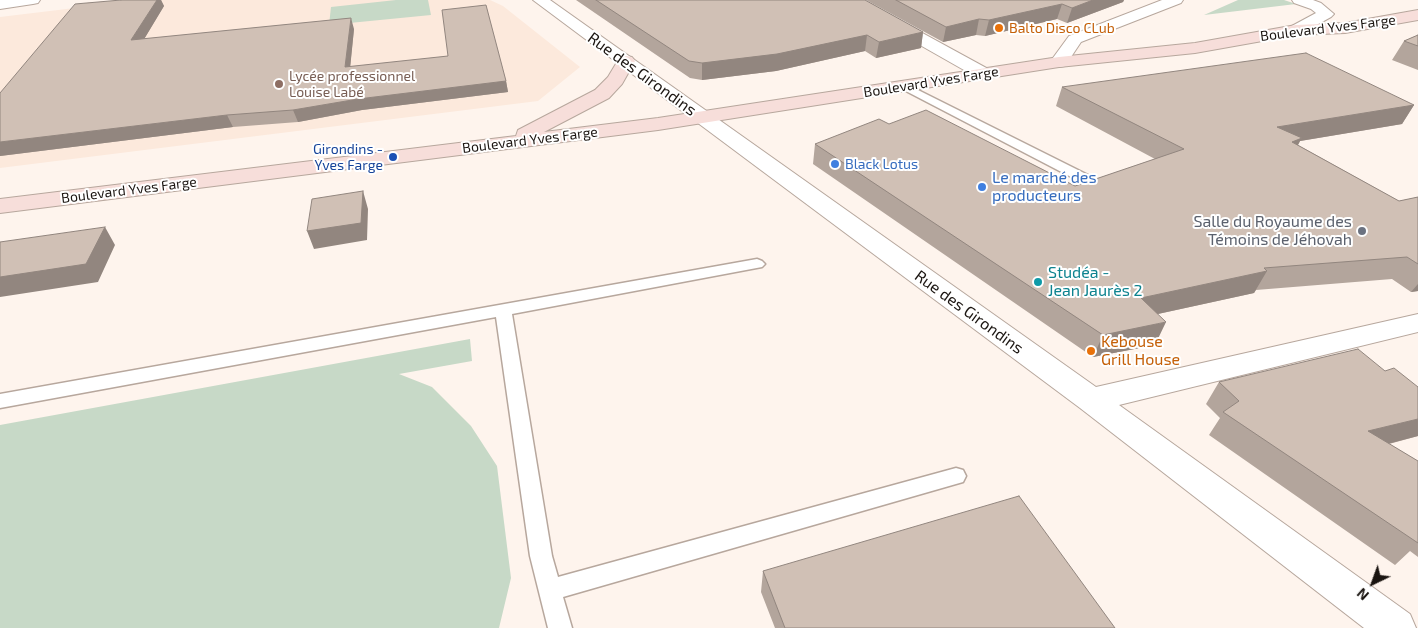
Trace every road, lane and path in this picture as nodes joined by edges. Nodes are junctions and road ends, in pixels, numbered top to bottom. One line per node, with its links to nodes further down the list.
1 (33, 0): 6 (street)
2 (540, 0): 13 (street, Rue des Girondins)
3 (851, 0): 15 (street)
4 (1299, 0): 8 (street)
5 (1165, 1): 14 (street)
6 (0, 4)
7 (1418, 7): 8 (street, Boulevard Yves Farge)
8 (1326, 14): 10 (street, Boulevard Yves Farge); 11 (street)
9 (1418, 15): 11 (street, Boulevard Yves Farge)
10 (1220, 27)
11 (1296, 30): 14 (street, Boulevard Yves Farge)
12 (1126, 39): 14 (street, Boulevard Yves Farge)
13 (626, 61): 17 (street, Rue des Girondins); 18 (street)
14 (1059, 62): 15 (street, Boulevard Yves Farge)
15 (984, 74): 16 (street, Boulevard Yves Farge)
16 (906, 86): 17 (street, Boulevard Yves Farge); 19 (lane)
17 (702, 118): 18 (street, Boulevard Yves Farge); 24 (street, Rue des Girondins)
18 (508, 143): 20 (street, Boulevard Yves Farge)
19 (1102, 188)
20 (0, 206)
21 (757, 264): 22 (lane)
22 (503, 310): 25 (lane); 27 (lane)
23 (1418, 323): 24 (street)
24 (1090, 400): 29 (street, Rue des Girondins)
25 (0, 401)
26 (956, 476): 27 (lane)
27 (550, 590): 28 (lane)
28 (560, 628)
29 (1396, 628)

